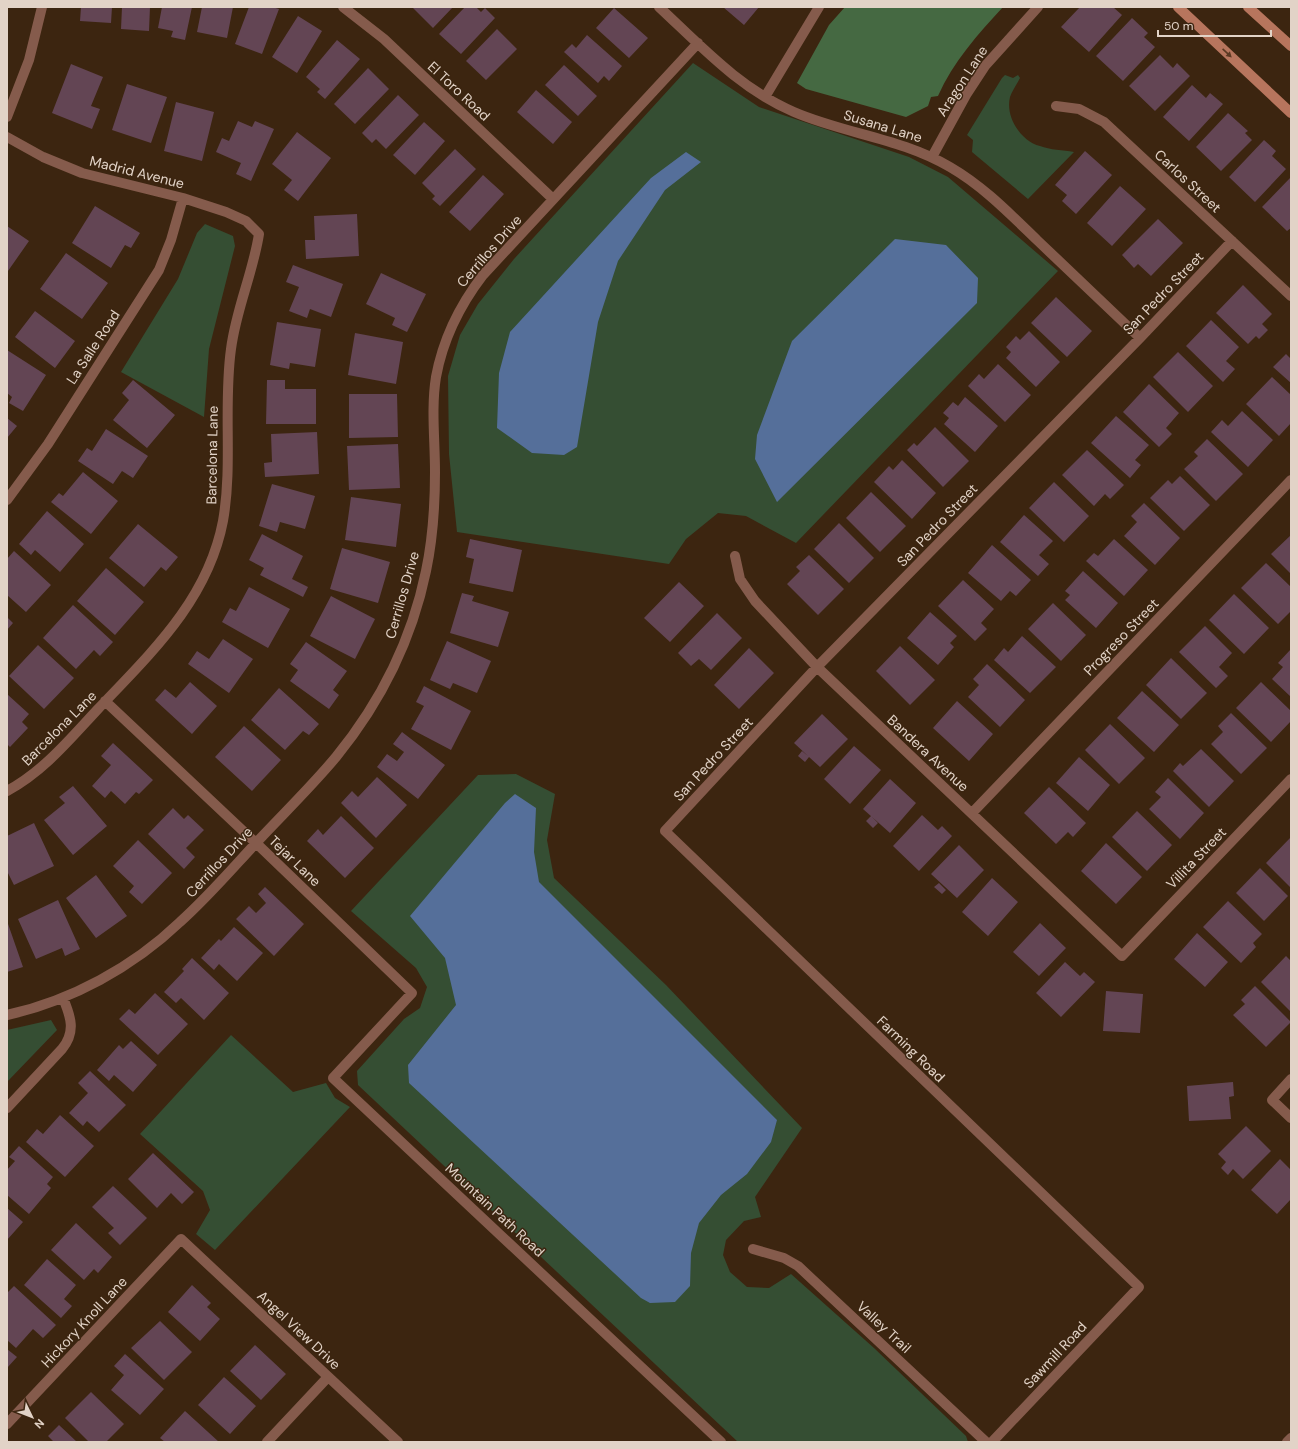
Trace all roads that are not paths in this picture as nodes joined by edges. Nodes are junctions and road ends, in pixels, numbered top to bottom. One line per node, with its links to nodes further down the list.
1 (42, 7): 13 (street)
2 (343, 7): 17 (street, El Toro Road)
3 (659, 7): 8 (street, Susana Lane)
4 (819, 7): 10 (street)
5 (1038, 7): 15 (street, Aragon Lane)
6 (1178, 7): 12 (street, one-way to 12)
7 (1248, 7): 9 (street)
8 (698, 43): 10 (street, Susana Lane); 17 (street, Cerrillos Drive)
9 (1291, 46)
10 (765, 97): 15 (street, Susana Lane)
11 (1056, 106): 19 (street, Carlos Street)
12 (1291, 113)
13 (7, 117)
14 (7, 137): 16 (street, Madrid Avenue)
15 (932, 157): 21 (street, Susana Lane)
16 (183, 198): 18 (street, Madrid Avenue); 23 (street, La Salle Road)
17 (553, 199): 31 (street, Cerrillos Drive)
18 (259, 234): 26 (street, Barcelona Lane)
19 (1232, 241): 20 (street, Carlos Street); 21 (street, San Pedro Street)
20 (1291, 296)
21 (1140, 338): 25 (street, San Pedro Street)
22 (1291, 480): 29 (street, Progreso Street)
23 (7, 500)
24 (735, 556): 25 (street, Bandera Avenue)
25 (817, 667): 29 (street, Bandera Avenue); 30 (street, San Pedro Street)
26 (106, 701): 28 (street, Barcelona Lane); 31 (street, Tejar Lane)
27 (1291, 779): 32 (street, Villita Street)
28 (7, 791)
29 (972, 814): 32 (street, Bandera Avenue)
30 (665, 831): 41 (street, Farming Road)
31 (256, 842): 33 (street, Tejar Lane); 34 (street, Cerrillos Drive)
32 (1122, 956)
33 (412, 993): 47 (street, Mountain Path Road)
34 (64, 998): 35 (street, Cerrillos Drive); 37 (street)
35 (7, 1015)
36 (1291, 1079): 38 (street)
37 (7, 1108)
38 (1291, 1118)
39 (181, 1239): 42 (street, Angel View Drive); 43 (street, Hickory Knoll Lane)
40 (753, 1249): 48 (street, Valley Trail)
41 (1139, 1287): 49 (street, Sawmill Road)
42 (328, 1377): 45 (street); 46 (street, Angel View Drive)
43 (7, 1424)
44 (1291, 1438): 50 (street)
45 (267, 1442)
46 (398, 1442)
47 (722, 1442)
48 (986, 1442)
49 (992, 1442)
50 (1287, 1442)

